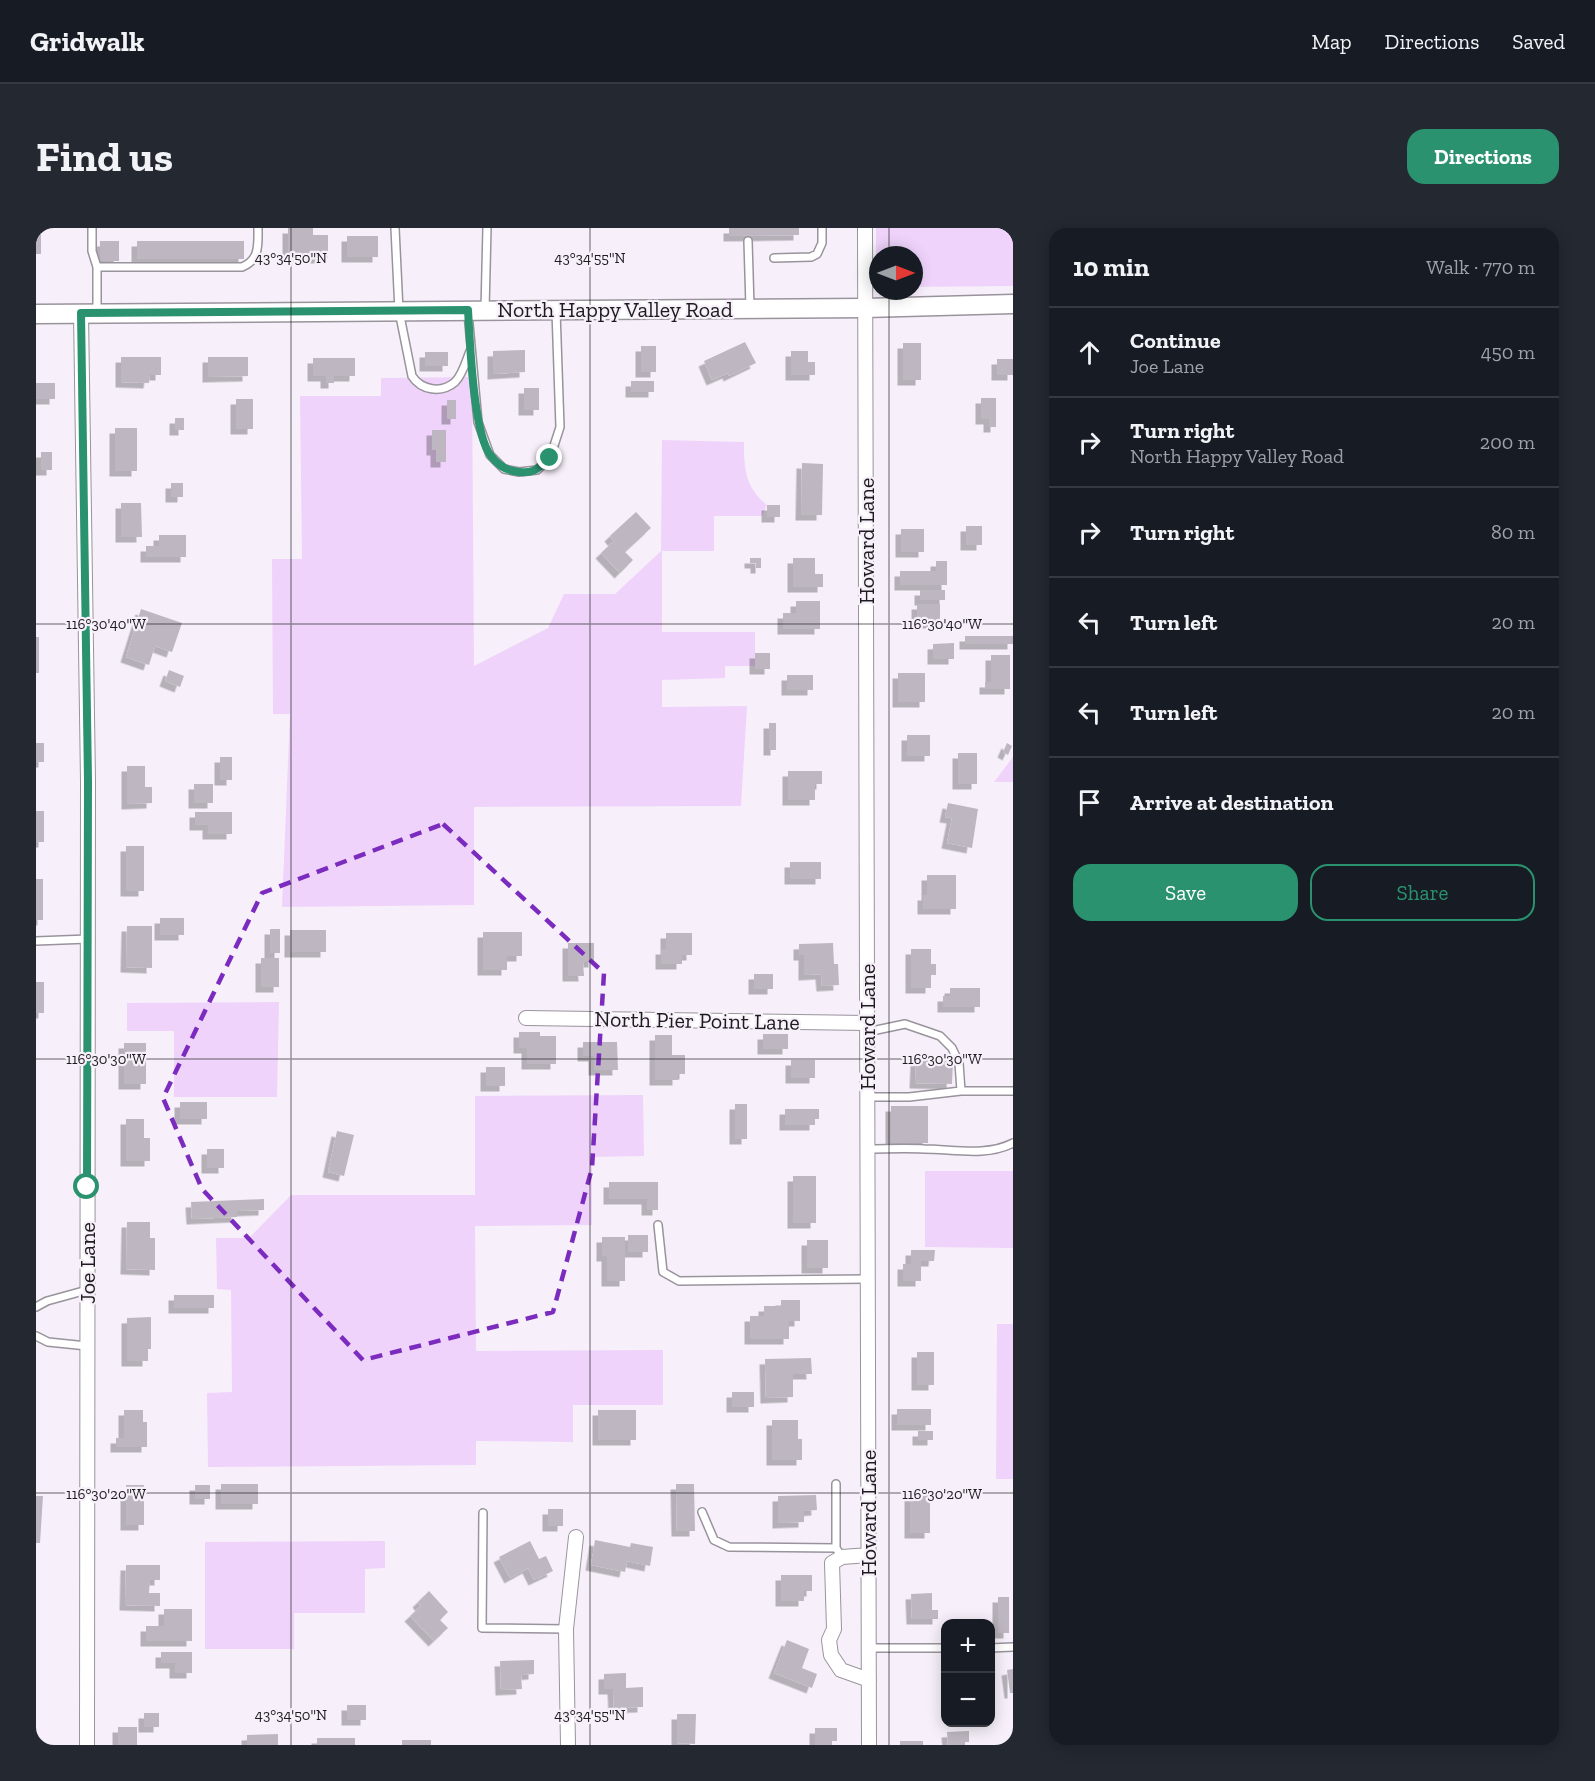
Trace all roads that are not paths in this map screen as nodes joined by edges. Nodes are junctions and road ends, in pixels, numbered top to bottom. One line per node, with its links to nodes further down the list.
1 (92, 228): 9 (lane)
2 (258, 228): 9 (lane)
3 (395, 228): 15 (lane)
4 (487, 228): 13 (lane)
5 (822, 228): 8 (lane)
6 (865, 228): 11 (street, Howard Lane)
7 (748, 241): 12 (lane)
8 (774, 258)
9 (97, 267): 16 (lane)
10 (1013, 304): 11 (main road, North Happy Valley Road)
11 (865, 308): 12 (main road, North Happy Valley Road); 22 (street, Howard Lane)
12 (750, 309): 14 (main road, North Happy Valley Road)
13 (477, 310): 14 (main road, North Happy Valley Road); 15 (main road, North Happy Valley Road); 18 (lane)
14 (556, 310): 18 (lane)
15 (399, 311): 16 (main road, North Happy Valley Road); 18 (lane)
16 (89, 313): 17 (main road, North Happy Valley Road); 19 (street, Joe Lane)
17 (36, 314)
18 (470, 349)
19 (88, 939): 20 (lane); 30 (street, Joe Lane)
20 (36, 941)
21 (526, 1018): 22 (street, North Pier Point Lane)
22 (867, 1027): 23 (lane); 25 (street, Howard Lane)
23 (961, 1091): 24 (lane); 25 (lane)
24 (1013, 1091)
25 (867, 1097): 27 (street, Howard Lane)
26 (1013, 1143): 27 (lane)
27 (867, 1149): 29 (street, Howard Lane)
28 (658, 1225): 29 (lane)
29 (868, 1279): 39 (street, Howard Lane)
30 (87, 1290): 31 (lane); 33 (street, Joe Lane)
31 (36, 1307)
32 (36, 1336): 33 (lane)
33 (87, 1346): 46 (street, Joe Lane)
34 (836, 1484): 38 (lane)
35 (702, 1512): 38 (lane)
36 (483, 1513): 40 (lane)
37 (576, 1537): 40 (street)
38 (839, 1552): 39 (street); 45 (street)
39 (869, 1555): 42 (street, Howard Lane)
40 (566, 1629): 47 (street)
41 (1013, 1647): 44 (lane)
42 (869, 1648): 43 (lane); 45 (street, Howard Lane)
43 (941, 1648)
44 (995, 1648)
45 (869, 1680): 48 (street, Howard Lane)
46 (87, 1745)
47 (568, 1745)
48 (869, 1745)

